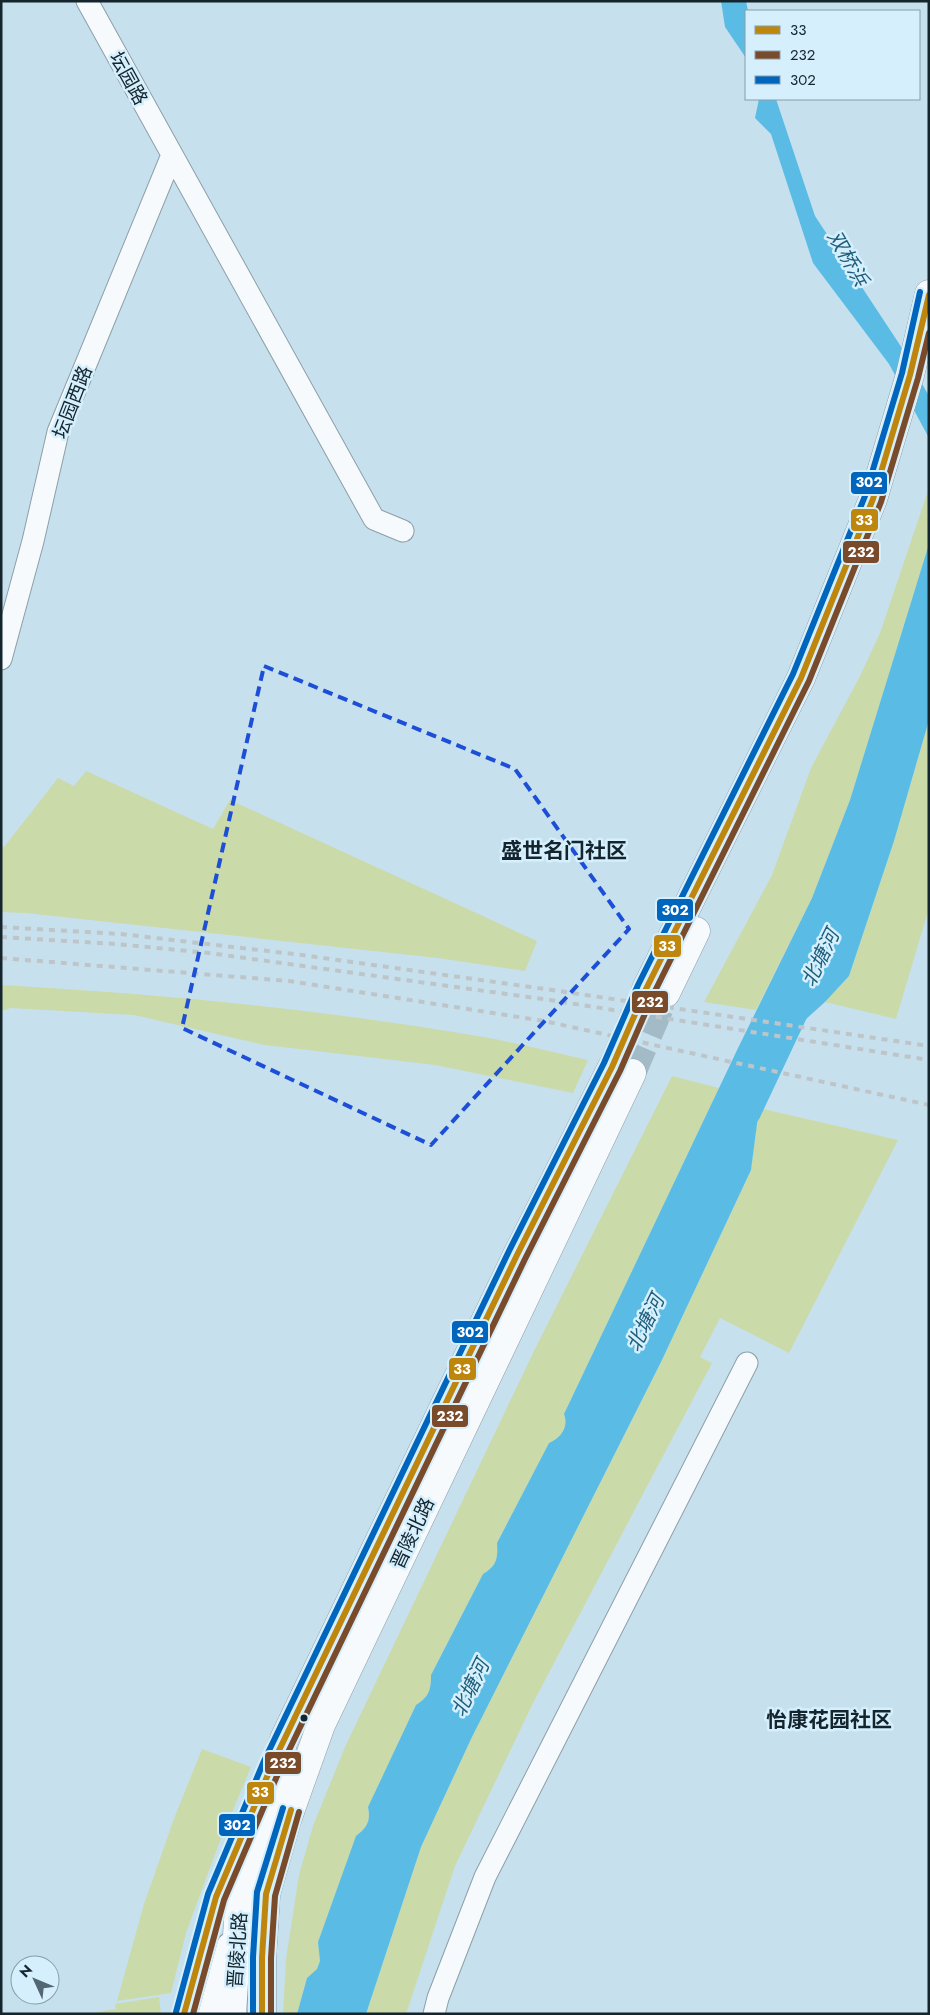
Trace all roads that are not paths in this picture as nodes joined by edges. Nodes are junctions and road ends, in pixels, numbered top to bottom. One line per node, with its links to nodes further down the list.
1 (87, 1): 2 (street, 坛园路)
2 (172, 155): 5 (street, 坛园路); 6 (street, 坛园西路)
3 (929, 294): 4 (main road)
4 (921, 377): 4 (main road)
5 (403, 531)
6 (1, 658)
7 (746, 1363): 17 (street)
8 (361, 1640): 9 (main road, 晋陵北路); 10 (main road, 晋陵北路); 16 (main road)
9 (321, 1725): 11 (street); 15 (main road, 晋陵北路)
10 (284, 1739): 11 (main road, 晋陵北路); 12 (street)
11 (239, 1905): 13 (street); 14 (main road, 晋陵北路)
12 (184, 2014)
13 (209, 2014)
14 (232, 2014)
15 (262, 2014)
16 (274, 2014)
17 (434, 2014)

